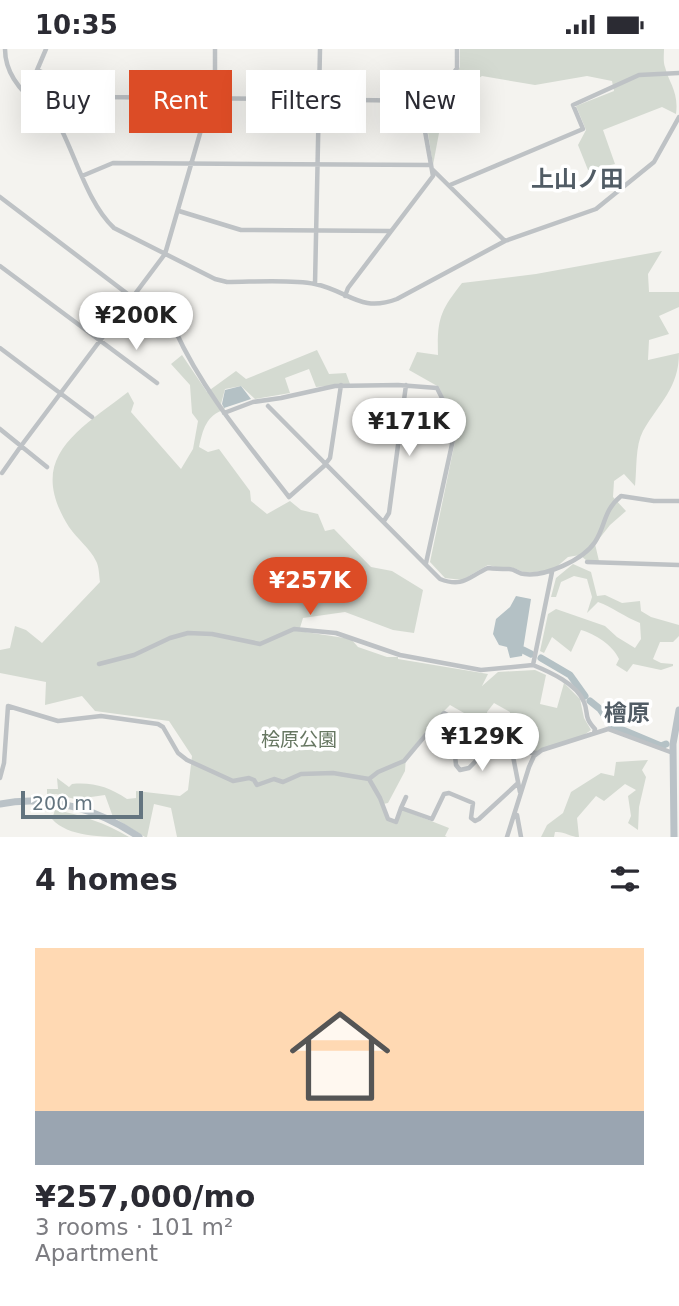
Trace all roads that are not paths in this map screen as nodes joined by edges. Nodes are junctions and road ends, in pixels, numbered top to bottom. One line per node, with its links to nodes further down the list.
1 (5, 49): 6 (street)
2 (46, 49): 7 (street)
3 (215, 49): 8 (street)
4 (320, 49): 9 (street)
5 (457, 49): 10 (street)
6 (2, 59): 12 (street)
7 (37, 70)
8 (215, 70)
9 (320, 70)
10 (456, 70)
11 (679, 73): 22 (street)
12 (21, 88)
13 (679, 117): 27 (street)
14 (63, 133): 21 (street)
15 (201, 133): 18 (street)
16 (318, 133): 19 (street)
17 (425, 133): 20 (street)
18 (192, 164): 19 (street); 21 (street); 24 (street)
19 (318, 165): 20 (street); 25 (street)
20 (431, 167): 22 (street); 26 (street)
21 (82, 176): 28 (street)
22 (450, 185): 27 (street)
23 (0, 197): 32 (street)
24 (179, 211): 25 (street); 28 (street)
25 (317, 230): 26 (street); 30 (street)
26 (391, 231): 31 (street)
27 (505, 241): 31 (street)
28 (164, 254): 30 (street); 32 (street)
29 (0, 266): 33 (street)
30 (315, 284): 31 (street)
31 (345, 296)
32 (133, 299): 33 (street); 40 (street)
33 (101, 342): 35 (street); 38 (street)
34 (0, 348): 38 (street)
35 (157, 383)
36 (406, 385): 37 (street); 48 (street); 50 (street)
37 (341, 386): 40 (street); 44 (street)
38 (61, 393): 41 (street); 43 (street)
39 (268, 406): 44 (street)
40 (224, 414): 44 (street)
41 (92, 417)
42 (0, 429): 43 (street)
43 (21, 446): 45 (street); 46 (street)
44 (326, 464): 48 (street)
45 (47, 467)
46 (2, 473)
47 (679, 501): 52 (street)
48 (384, 521): 50 (street)
49 (587, 562): 51 (street)
50 (426, 563): 52 (street)
51 (679, 565)
52 (552, 572): 54 (street)
53 (99, 664): 54 (street)
54 (533, 665): 56 (street)
55 (679, 710): 59 (street)
56 (594, 733): 58 (street); 59 (street)
57 (501, 752): 60 (street)
58 (538, 753): 60 (street); 61 (street)
59 (673, 753): 68 (street)
60 (512, 754): 63 (street); 64 (street)
61 (526, 776): 64 (street); 65 (street)
62 (0, 778): 63 (street)
63 (369, 779): 69 (street)
64 (518, 783): 65 (street); 69 (street)
65 (520, 792): 70 (street)
66 (406, 797): 69 (street)
67 (0, 804): 71 (street)
68 (676, 805): 74 (street)
69 (401, 808)
70 (516, 810): 72 (street); 73 (street)
71 (139, 837)
72 (507, 837)
73 (521, 837)
74 (674, 837)

